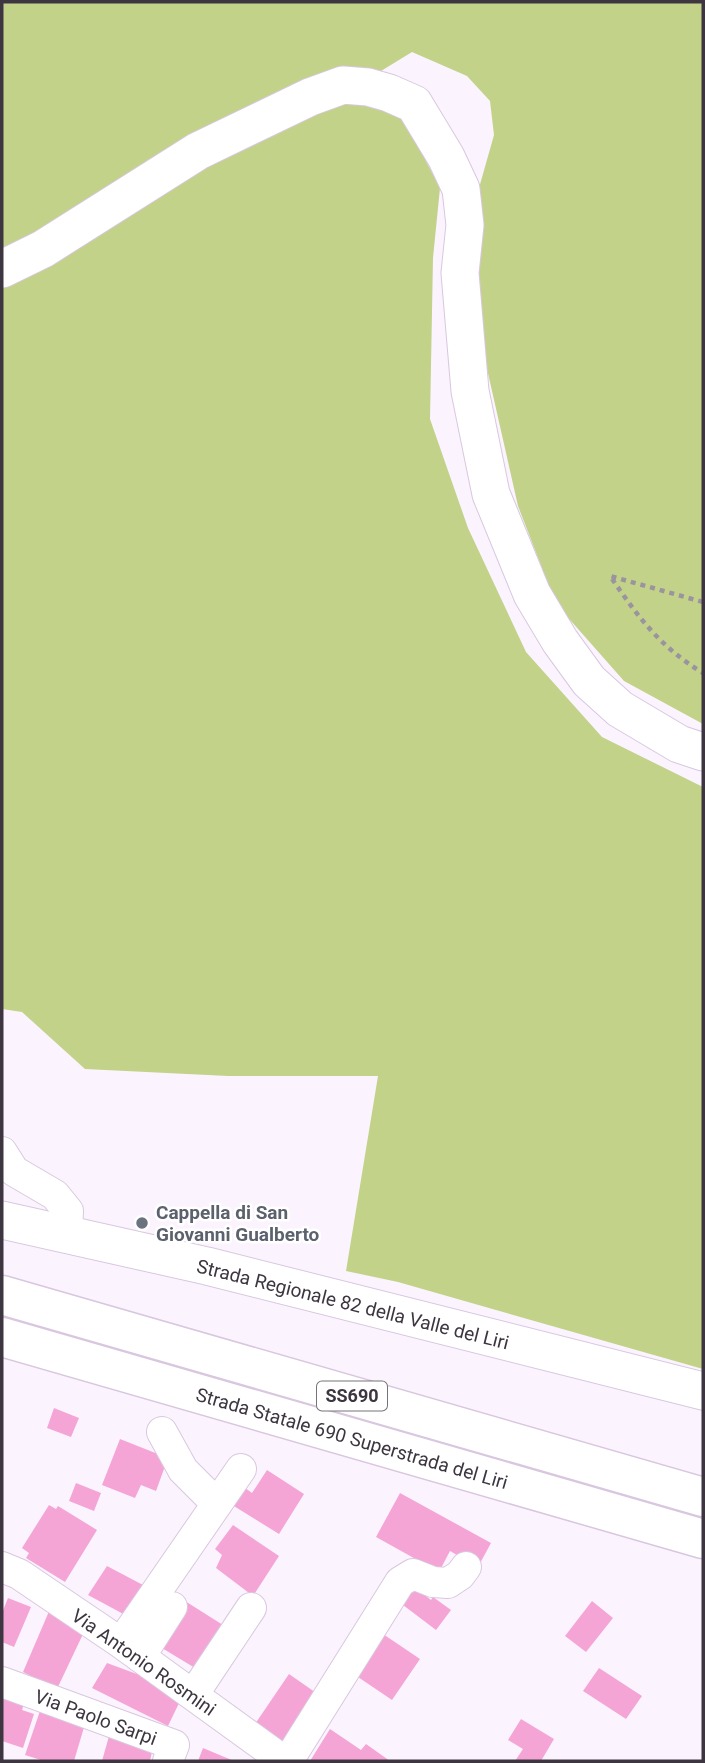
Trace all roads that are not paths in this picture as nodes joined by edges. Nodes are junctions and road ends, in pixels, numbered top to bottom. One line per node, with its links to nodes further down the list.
1 (2, 269): 2 (main road)
2 (703, 752)
3 (2, 1152): 5 (street)
4 (2, 1220): 5 (main road, Strada Regionale 82 della Valle del Liri)
5 (67, 1233): 8 (main road, Strada Regionale 82 della Valle del Liri)
6 (2, 1295): 11 (highway, SS690)
7 (2, 1337): 13 (highway, Strada Statale 690 Superstrada del Liri / SS690)
8 (703, 1391)
9 (162, 1432): 12 (street)
10 (241, 1469): 12 (street)
11 (703, 1497)
12 (217, 1504): 18 (street)
13 (703, 1539)
14 (2, 1567): 18 (street, Via Antonio Rosmini)
15 (466, 1567): 22 (street)
16 (172, 1607): 18 (street)
17 (251, 1608): 20 (street)
18 (130, 1650): 20 (street, Via Antonio Rosmini)
19 (2, 1682): 21 (street, Via Paolo Sarpi)
20 (193, 1695): 22 (street, Via Antonio Rosmini)
21 (168, 1761)
22 (286, 1761)

